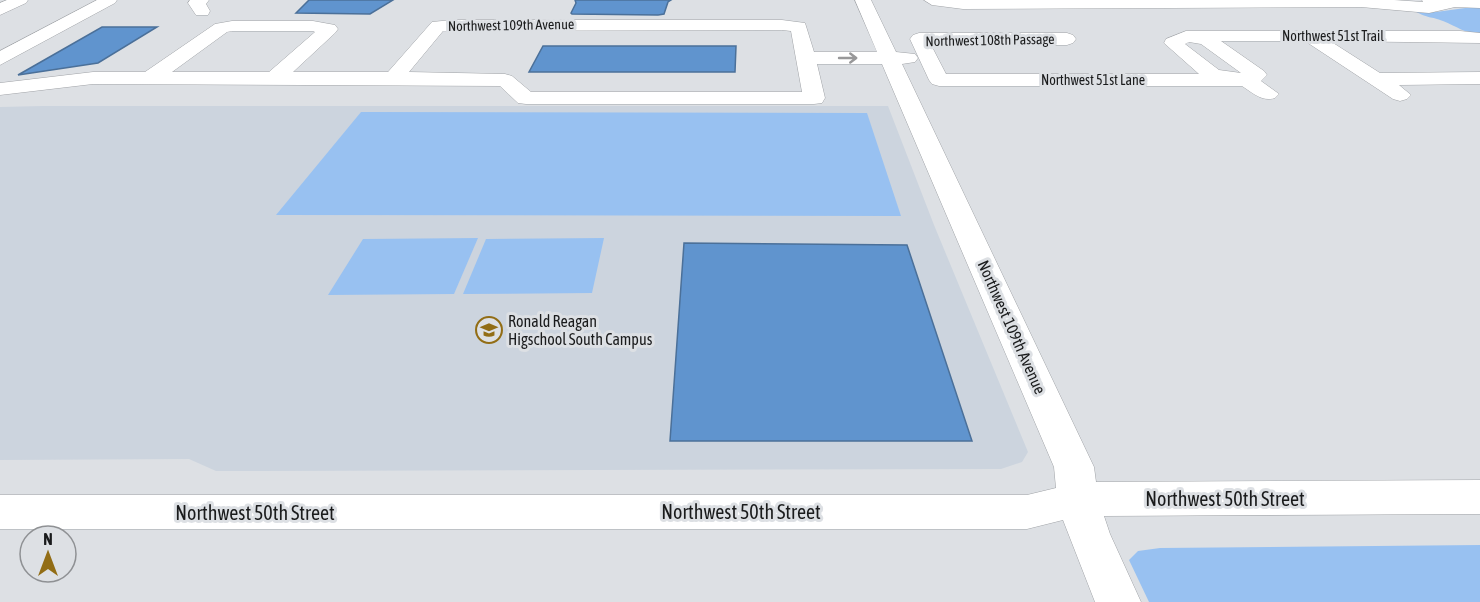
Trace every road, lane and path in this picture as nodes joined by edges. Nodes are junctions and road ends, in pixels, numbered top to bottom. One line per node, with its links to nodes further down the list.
1 (20, 0): 13 (street)
2 (109, 0): 21 (street)
3 (863, 0): 19 (street, Northwest 109th Avenue)
4 (1386, 0): 9 (street)
5 (1423, 0): 10 (street)
6 (933, 1): 8 (street)
7 (1293, 1): 8 (street); 9 (street)
8 (1204, 2)
9 (1361, 2): 12 (street)
10 (1451, 3): 11 (street); 12 (street)
11 (1480, 3)
12 (1399, 4)
13 (0, 10)
14 (1052, 19): 17 (street)
15 (1309, 36): 16 (street, Northwest 51st Trail); 26 (street); 29 (street, Northwest 51st Trail)
16 (1480, 38)
17 (1067, 39): 20 (street, Northwest 108th Passage); 28 (street)
18 (807, 58): 19 (street, one-way to 19); 24 (street, Northwest 109th Avenue); 24 (street, Northwest 109th Avenue)
19 (889, 58): 20 (street); 36 (street, Northwest 109th Avenue)
20 (928, 58): 27 (street, Northwest 108th Passage)
21 (0, 59)
22 (150, 78): 23 (street); 23 (street); 30 (street)
23 (273, 78): 24 (street)
24 (394, 78)
25 (1480, 78): 26 (street)
26 (1373, 79): 33 (street)
27 (939, 80): 28 (street, Northwest 51st Lane)
28 (1107, 80): 29 (street, Northwest 51st Lane)
29 (1246, 80): 32 (street)
30 (72, 82): 31 (street); 34 (street)
31 (0, 89)
32 (1268, 94)
33 (1400, 95)
34 (0, 97)
35 (1480, 497): 36 (street, Northwest 50th Street)
36 (1078, 499): 37 (street, Northwest 50th Street); 38 (street, Northwest 109th Avenue)
37 (0, 512)
38 (1118, 602)

